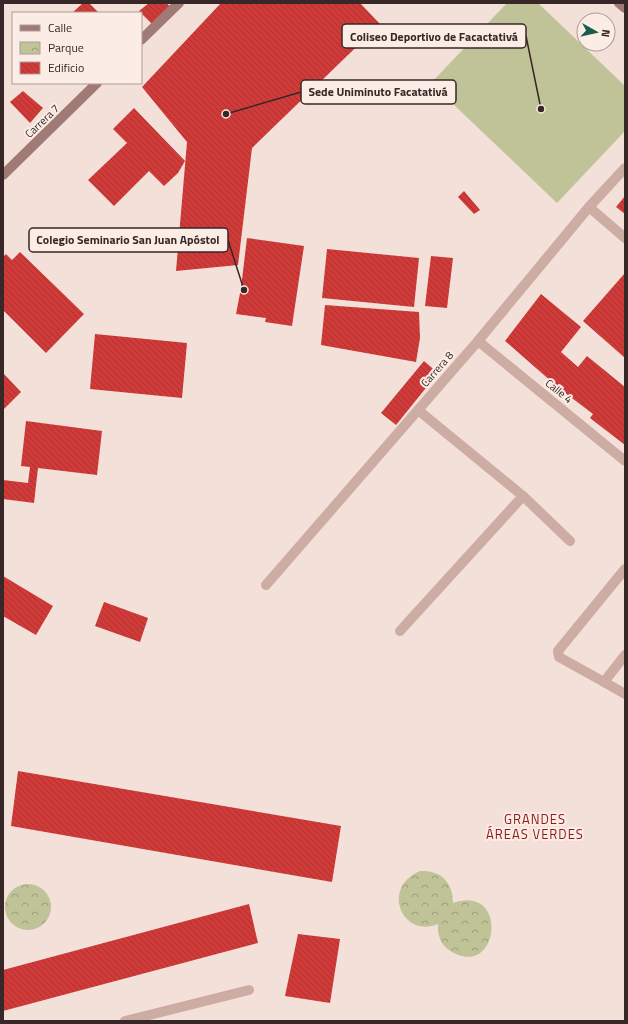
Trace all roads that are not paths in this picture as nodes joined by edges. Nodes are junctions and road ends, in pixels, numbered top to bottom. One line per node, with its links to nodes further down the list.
1 (179, 3): 4 (street)
2 (619, 3): 3 (street)
3 (625, 8)
4 (142, 39)
5 (96, 84): 7 (street, Carrera 7)
6 (625, 168): 8 (street, Carrera 8)
7 (3, 175)
8 (589, 207): 9 (street); 10 (street, Carrera 8)
9 (625, 238)
10 (478, 341): 11 (street, Carrera 8); 12 (street, Calle 4)
11 (418, 410): 13 (street); 16 (street, Carrera 8)
12 (625, 461)
13 (523, 496): 14 (street); 17 (street)
14 (570, 541)
15 (625, 569): 19 (street)
16 (266, 585)
17 (400, 631)
18 (625, 655): 19 (street)
19 (604, 682): 20 (street)
20 (625, 694)
21 (249, 990): 22 (street)
22 (125, 1021)

